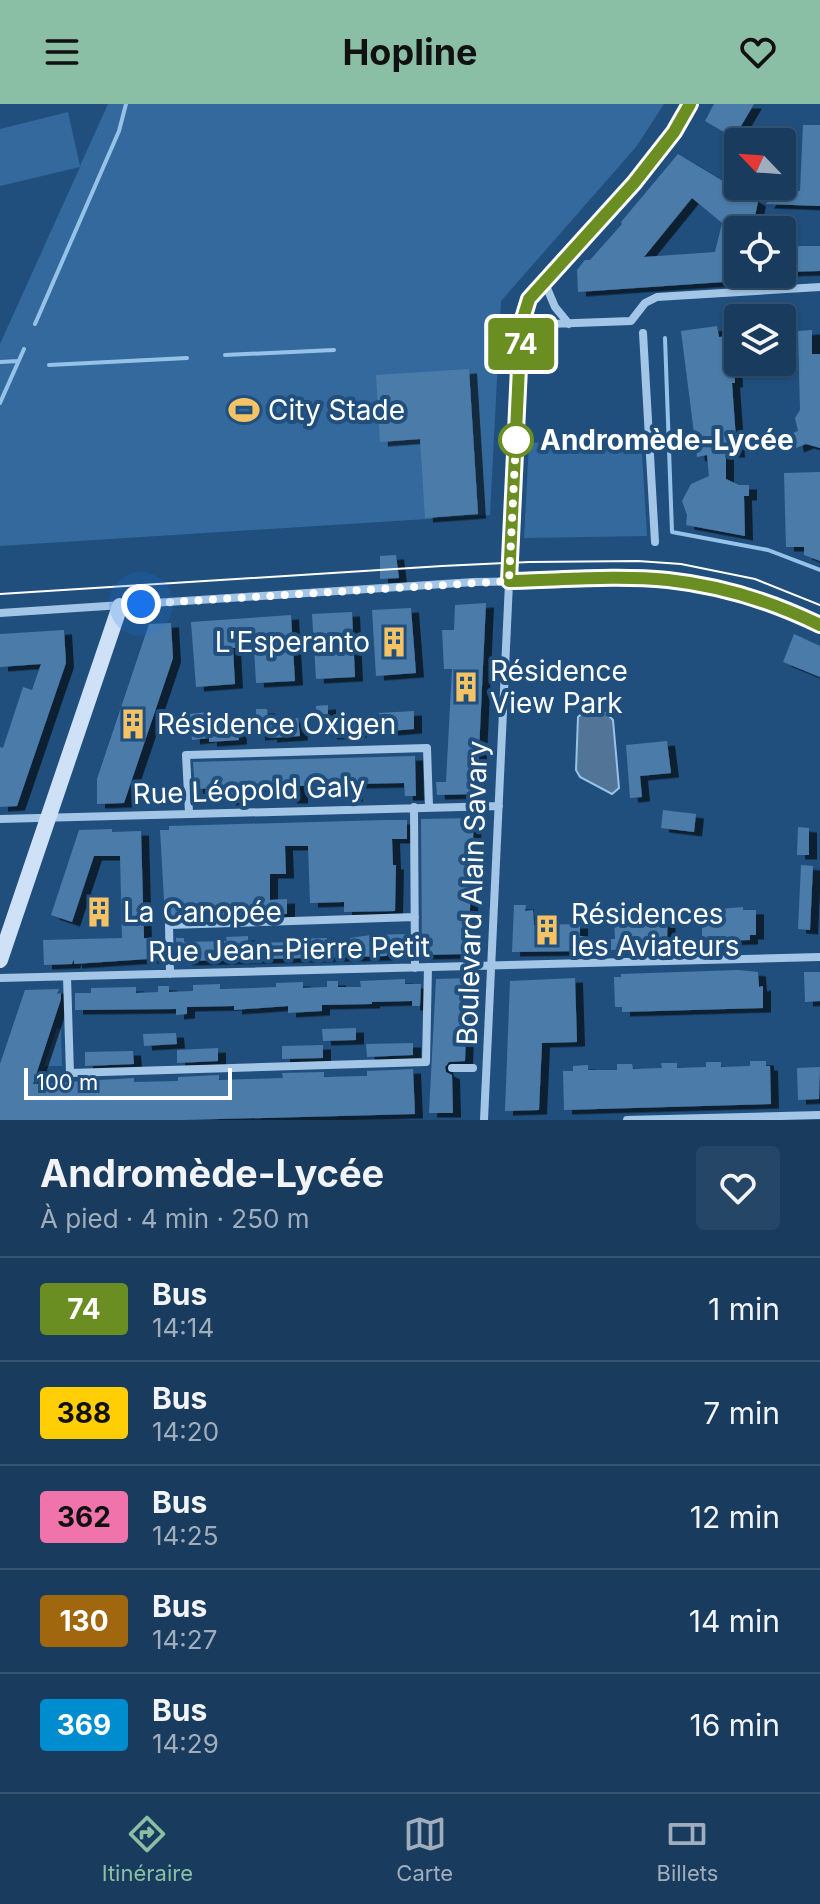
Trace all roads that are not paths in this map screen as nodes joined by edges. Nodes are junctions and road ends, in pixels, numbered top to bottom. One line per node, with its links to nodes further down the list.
1 (690, 104): 2 (street, Boulevard Alain Savary)
2 (544, 281): 4 (street); 5 (street, Boulevard Alain Savary)
3 (820, 287): 4 (street)
4 (569, 324): 5 (street)
5 (521, 325): 8 (street, Boulevard Alain Savary)
6 (643, 333): 7 (street)
7 (655, 542)
8 (509, 581): 9 (street); 11 (street); 12 (street, Boulevard Alain Savary)
9 (120, 606): 10 (street); 16 (street)
10 (0, 613)
11 (820, 625)
12 (499, 806): 14 (street, Rue Léopold Galy); 21 (street, Boulevard Alain Savary)
13 (414, 807): 14 (street, Rue Léopold Galy); 15 (street, Rue Léopold Galy); 18 (street)
14 (429, 807): 15 (street)
15 (189, 813): 16 (street, Rue Léopold Galy)
16 (48, 818): 17 (street, Rue Léopold Galy); 20 (street)
17 (0, 819)
18 (415, 917): 23 (street); 24 (street)
19 (820, 957): 21 (street, Rue Jean-Pierre Petit)
20 (0, 960)
21 (491, 966): 22 (street, Rue Jean-Pierre Petit); 30 (street, Boulevard Alain Savary)
22 (428, 967): 23 (street, Rue Jean-Pierre Petit); 25 (street)
23 (415, 968): 24 (street, Rue Jean-Pierre Petit)
24 (170, 974): 25 (street, Rue Jean-Pierre Petit)
25 (67, 977): 26 (street, Rue Jean-Pierre Petit)
26 (0, 978)
27 (452, 1068): 28 (street)
28 (473, 1068)
29 (820, 1115): 31 (street)
30 (484, 1120)
31 (627, 1120)

